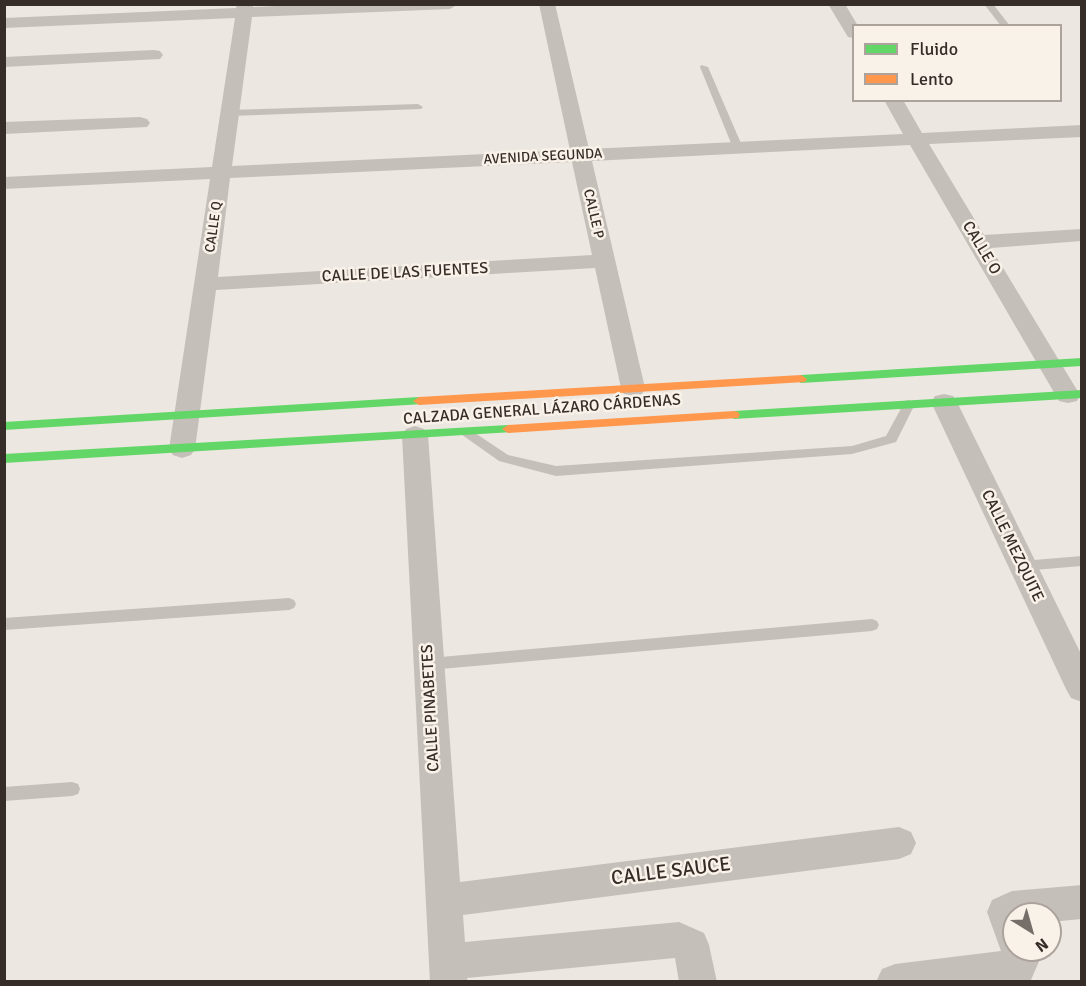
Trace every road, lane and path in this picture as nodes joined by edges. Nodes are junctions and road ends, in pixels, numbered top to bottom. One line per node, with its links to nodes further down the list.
1 (450, 4): 5 (street)
2 (547, 4): 20 (street, CALLE P)
3 (836, 4): 8 (street)
4 (988, 4): 7 (lane)
5 (245, 9): 6 (street); 14 (street, CALLE Q)
6 (4, 23)
7 (1003, 24)
8 (852, 30)
9 (154, 56): 10 (street)
10 (4, 62)
11 (704, 67): 19 (lane)
12 (894, 102): 18 (street, CALLE O)
13 (418, 107): 14 (lane)
14 (230, 113): 21 (street, CALLE Q)
15 (140, 123): 16 (street)
16 (4, 128)
17 (1082, 131): 18 (street, AVENIDA SEGUNDA)
18 (916, 139): 19 (street, AVENIDA SEGUNDA); 24 (street, CALLE O)
19 (738, 148): 20 (street, AVENIDA SEGUNDA)
20 (580, 155): 21 (street, AVENIDA SEGUNDA); 25 (street, CALLE P)
21 (222, 173): 22 (street, AVENIDA SEGUNDA); 26 (street, CALLE Q)
22 (4, 183)
23 (1082, 235): 24 (street)
24 (977, 242): 28 (street, CALLE O)
25 (604, 261): 26 (street, CALLE DE LAS FUENTES); 29 (street, CALLE P)
26 (206, 284): 33 (street, CALLE Q)
27 (1082, 362): 28 (main road, CALZADA GENERAL LÁZARO CÁRDENAS)
28 (1050, 363): 29 (main road, CALZADA GENERAL LÁZARO CÁRDENAS); 30 (street, CALLE O)
29 (633, 388): 33 (main road, CALZADA GENERAL LÁZARO CÁRDENAS)
30 (1075, 394): 31 (main road, CALZADA GENERAL LÁZARO CÁRDENAS)
31 (944, 402): 32 (main road, CALZADA GENERAL LÁZARO CÁRDENAS); 40 (street, CALLE MEZQUITE)
32 (909, 404): 35 (main road, CALZADA GENERAL LÁZARO CÁRDENAS); 35 (lane)
33 (187, 415): 34 (main road, CALZADA GENERAL LÁZARO CÁRDENAS); 37 (street, CALLE Q)
34 (4, 426)
35 (464, 431): 36 (main road, CALZADA GENERAL LÁZARO CÁRDENAS)
36 (415, 435): 37 (main road, CALZADA GENERAL LÁZARO CÁRDENAS); 44 (street, CALLE PINABETES)
37 (182, 448): 38 (main road, CALZADA GENERAL LÁZARO CÁRDENAS)
38 (4, 459)
39 (1082, 561): 40 (lane)
40 (1022, 566): 45 (street, CALLE MEZQUITE)
41 (289, 604): 42 (lane)
42 (4, 624)
43 (872, 626): 44 (lane)
44 (429, 664): 49 (street, CALLE PINABETES)
45 (1082, 689)
46 (72, 789): 47 (lane)
47 (4, 794)
48 (899, 843): 49 (street, CALLE SAUCE)
49 (443, 901): 53 (street, CALLE PINABETES)
50 (1082, 902): 51 (street)
51 (1062, 904)
52 (1020, 962): 55 (street)
53 (449, 972): 54 (street)
54 (698, 981)
55 (895, 981)

